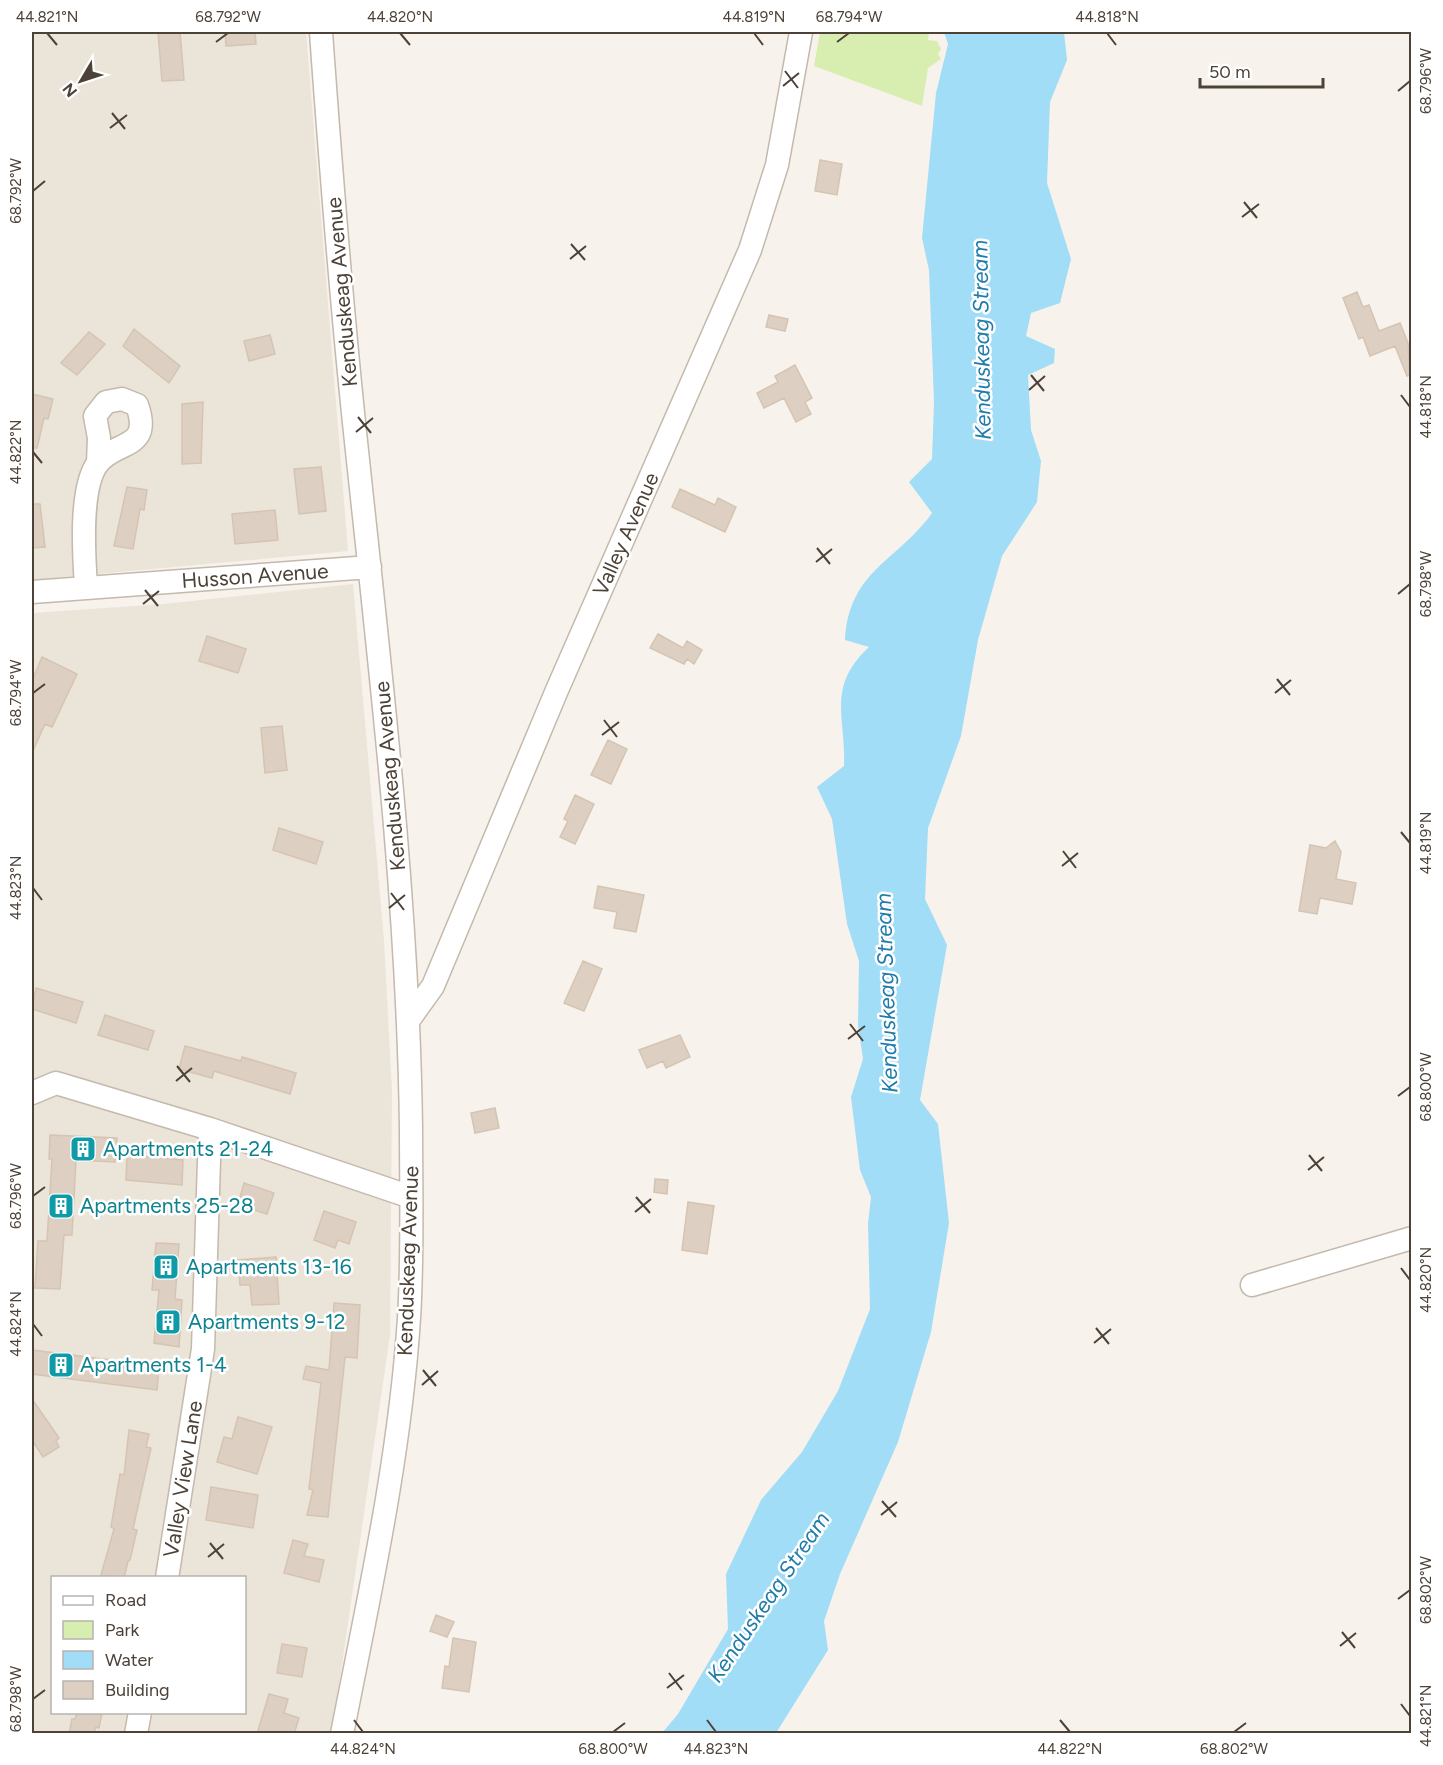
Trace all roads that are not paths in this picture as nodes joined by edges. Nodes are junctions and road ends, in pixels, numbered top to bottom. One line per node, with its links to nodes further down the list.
1 (321, 32): 4 (street, Kenduskeag Avenue)
2 (801, 32): 7 (street, Valley Avenue)
3 (98, 463): 5 (street)
4 (370, 567): 5 (street, Husson Avenue); 7 (street, Kenduskeag Avenue)
5 (86, 587): 6 (street, Husson Avenue)
6 (32, 592)
7 (408, 1021): 10 (street, Kenduskeag Avenue)
8 (32, 1093): 9 (street)
9 (210, 1129): 10 (street); 13 (street, Valley View Lane)
10 (411, 1197): 16 (street, Kenduskeag Avenue)
11 (1412, 1238): 12 (street)
12 (1252, 1285)
13 (167, 1576)
14 (140, 1714): 15 (street)
15 (136, 1734)
16 (342, 1734)

